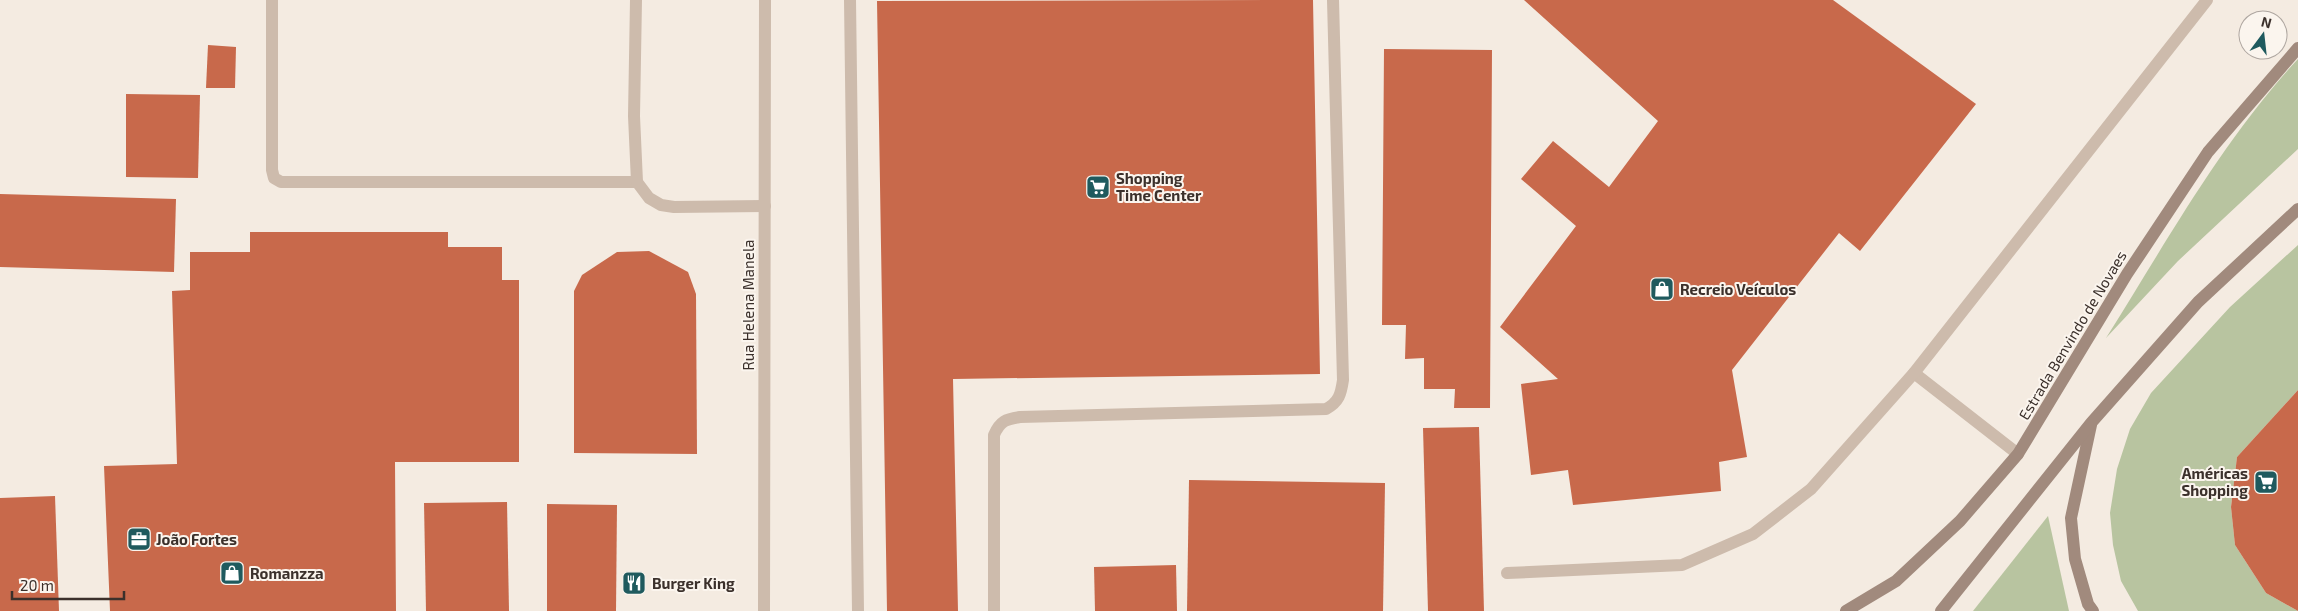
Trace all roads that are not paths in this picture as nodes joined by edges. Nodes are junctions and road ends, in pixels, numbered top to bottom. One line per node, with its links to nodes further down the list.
1 (272, 0): 8 (street)
2 (636, 0): 8 (street)
3 (765, 0): 9 (street, Rua Helena Manela)
4 (850, 0): 16 (street)
5 (1333, 0): 17 (street)
6 (2207, 0): 11 (street)
7 (2298, 48): 13 (street, Estrada Benvindo de Novaes)
8 (637, 182): 9 (street)
9 (765, 206): 15 (street, Rua Helena Manela)
10 (2298, 209): 12 (street)
11 (1914, 374): 13 (street); 14 (street)
12 (2091, 423): 19 (street); 20 (street)
13 (2018, 454): 18 (street, Estrada Benvindo de Novaes)
14 (1508, 573)
15 (764, 611)
16 (858, 611)
17 (994, 611)
18 (1846, 611)
19 (1941, 611)
20 (2093, 611)

